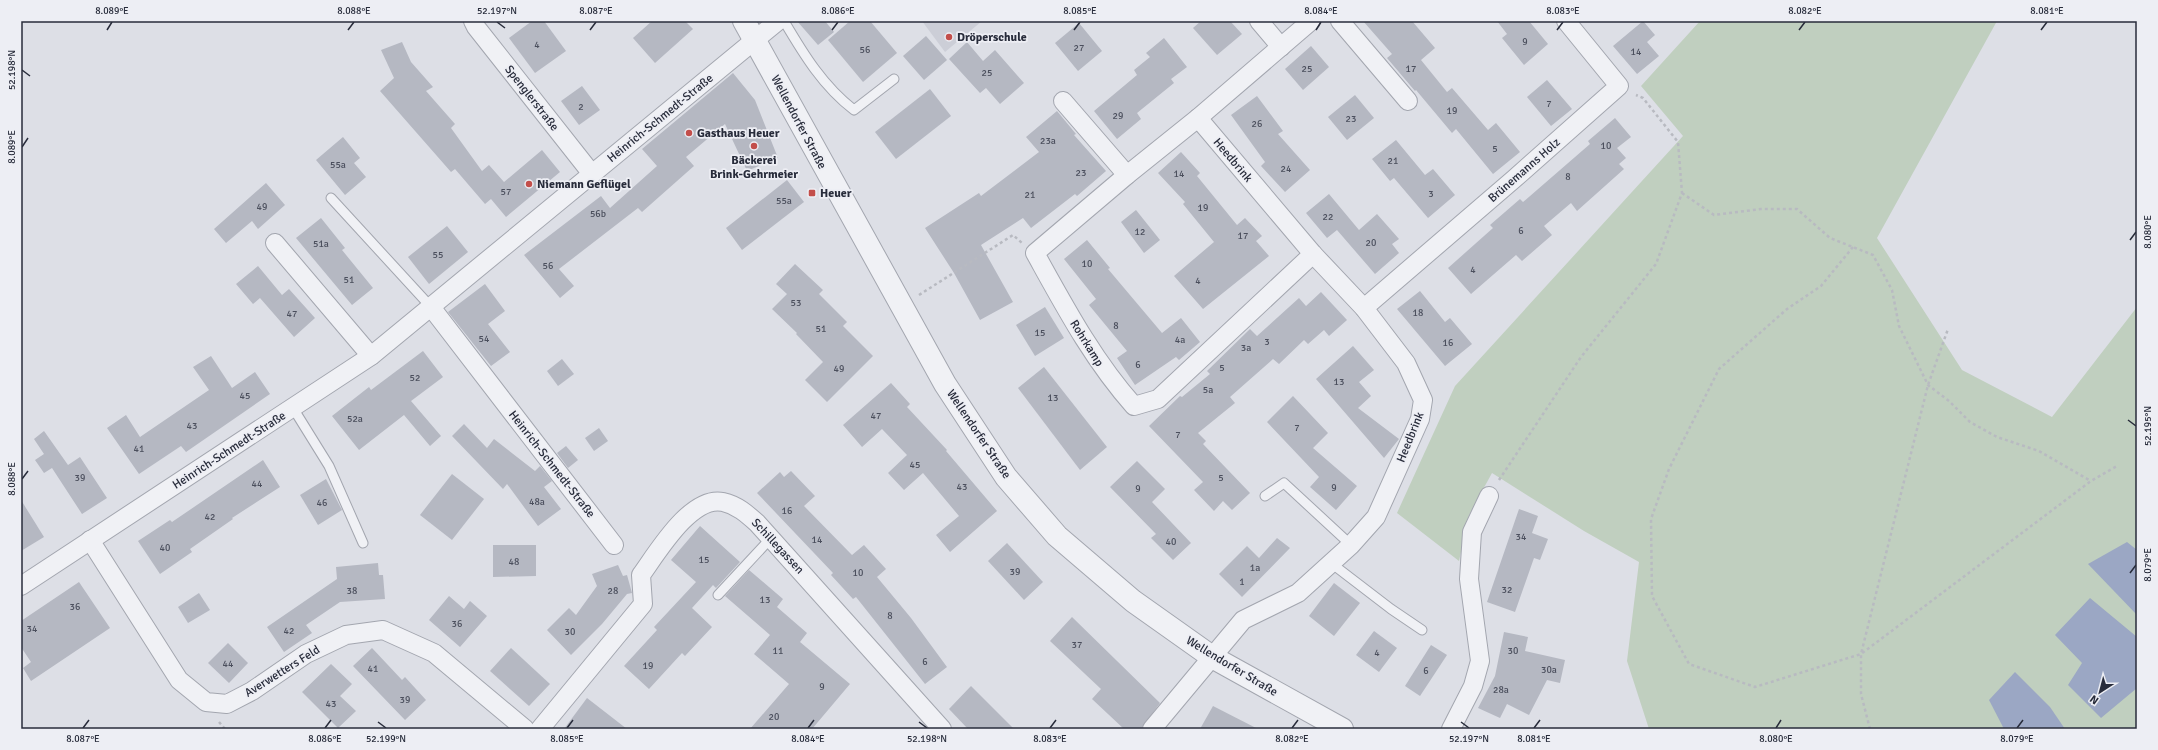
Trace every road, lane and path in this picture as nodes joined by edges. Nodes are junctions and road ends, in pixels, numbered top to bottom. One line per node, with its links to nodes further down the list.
1 (473, 21): 16 (street, Spenglerstraße)
2 (744, 21): 9 (street, Wellendorfer Straße)
3 (778, 21): 9 (street, Heinrich-Schmedt-Straße)
4 (784, 21): 11 (lane)
5 (1259, 21): 10 (street)
6 (1311, 21): 10 (street)
7 (1340, 21): 14 (street)
8 (1566, 21): 12 (street)
9 (756, 40): 16 (street, Heinrich-Schmedt-Straße); 24 (street, Wellendorfer Straße)
10 (1281, 47): 15 (street)
11 (894, 79)
12 (1619, 86): 18 (path); 26 (street, Brünemanns Holz)
13 (1063, 101): 17 (street)
14 (1408, 101)
15 (1198, 118): 17 (street); 23 (street, Heedbrink)
16 (592, 174): 25 (street, Heinrich-Schmedt-Straße)
17 (1126, 175): 22 (street)
18 (1682, 193): 21 (path); 34 (path)
19 (331, 198): 25 (lane)
20 (275, 242): 28 (street)
21 (1853, 247): 29 (path); 44 (path)
22 (1034, 253): 23 (street, Rohrkamp); 24 (path)
23 (1313, 254): 26 (street, Heedbrink)
24 (903, 304): 45 (street, Wellendorfer Straße)
25 (431, 307): 28 (street, Heinrich-Schmedt-Straße); 39 (street, Heinrich-Schmedt-Straße)
26 (1364, 308): 38 (street, Heedbrink)
27 (1948, 330): 29 (path)
28 (371, 356): 30 (street, Heinrich-Schmedt-Straße)
29 (1928, 385): 32 (path); 44 (path)
30 (292, 408): 36 (street, Heinrich-Schmedt-Straße); 37 (lane)
31 (2117, 466): 32 (path)
32 (2091, 481): 44 (path)
33 (1265, 496): 38 (lane)
34 (1489, 496): 51 (street)
35 (771, 538): 42 (lane); 47 (street, Schillegassen); 48 (street, Schillegassen)
36 (90, 540): 41 (street, Heinrich-Schmedt-Straße); 46 (street, Averwetters Feld)
37 (364, 543)
38 (1351, 544): 40 (street, Heedbrink)
39 (614, 545)
40 (1331, 563): 43 (lane); 45 (street, Heedbrink)
41 (21, 586)
42 (718, 595)
43 (1422, 630)
44 (1861, 654): 52 (path)
45 (1212, 657): 49 (street); 50 (street, Wellendorfer Straße)
46 (525, 729)
47 (540, 729)
48 (942, 729)
49 (1152, 729)
50 (1342, 729)
51 (1451, 729)
52 (1870, 729)

